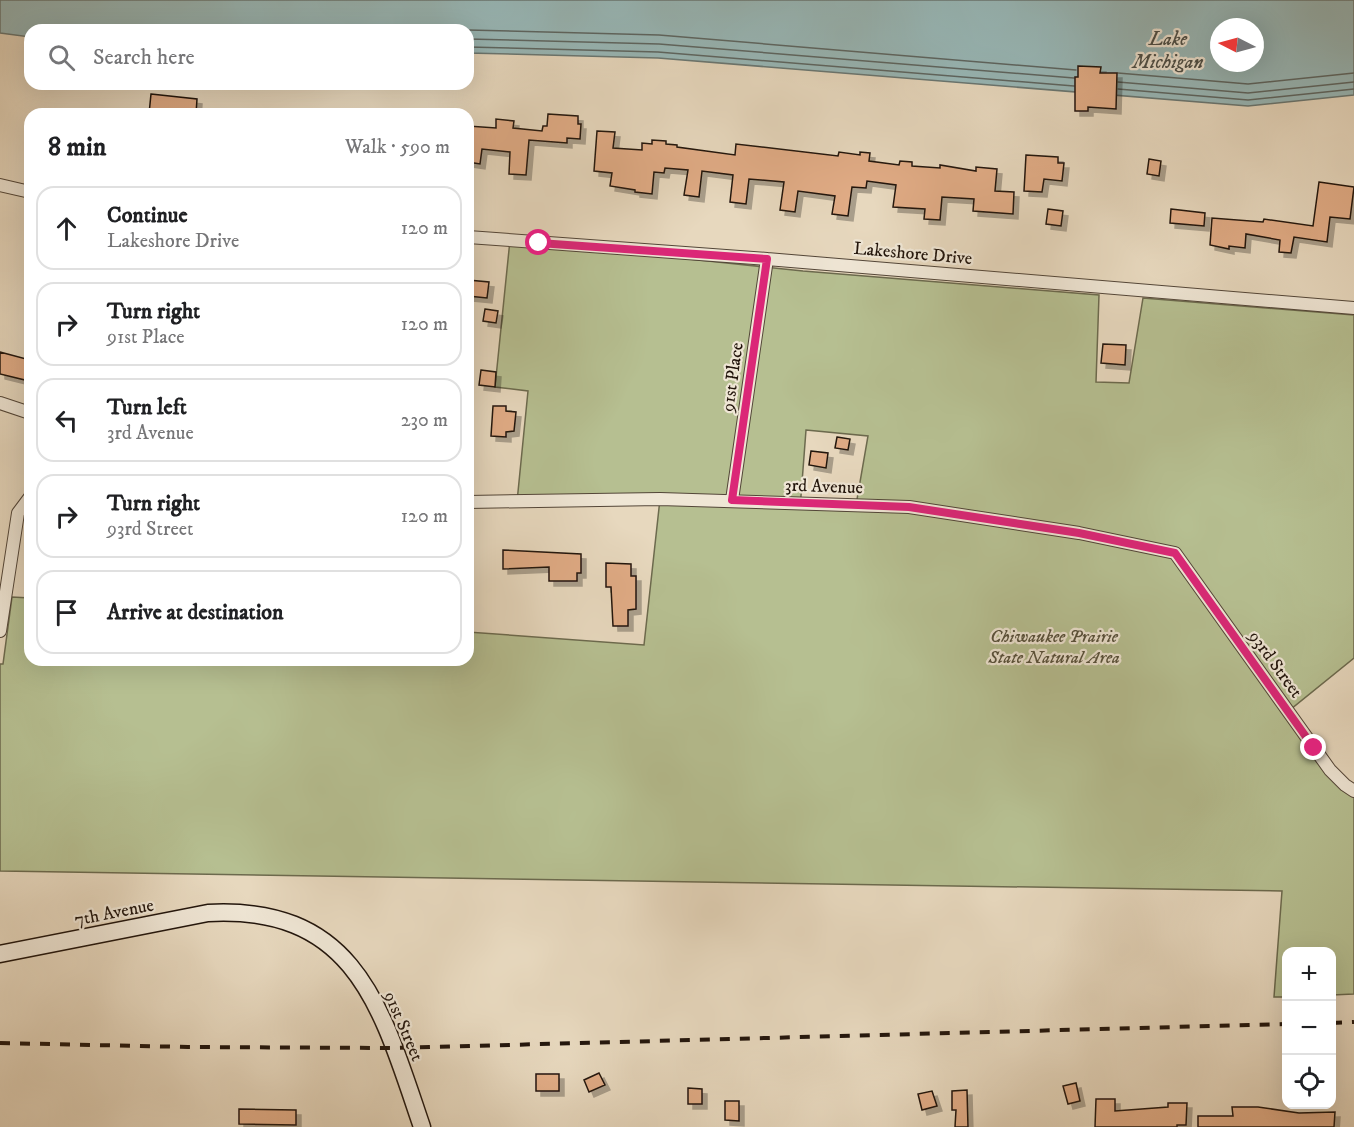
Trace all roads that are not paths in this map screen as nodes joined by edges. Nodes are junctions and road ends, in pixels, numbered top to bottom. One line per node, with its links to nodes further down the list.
1 (0, 185): 2 (street)
2 (24, 191)
3 (474, 237): 4 (street, Lakeshore Drive)
4 (767, 259): 5 (street, Lakeshore Drive); 8 (street, 91st Place)
5 (1354, 308)
6 (0, 404): 7 (street)
7 (24, 411)
8 (732, 500): 9 (street, 3rd Avenue); 11 (street, 3rd Avenue)
9 (474, 502)
10 (24, 505): 12 (street)
11 (1175, 553): 13 (street, 93rd Street)
12 (0, 631)
13 (1354, 791)
14 (236, 911): 15 (street, 7th Avenue); 16 (street, 91st Street)
15 (0, 954)
16 (422, 1127)

